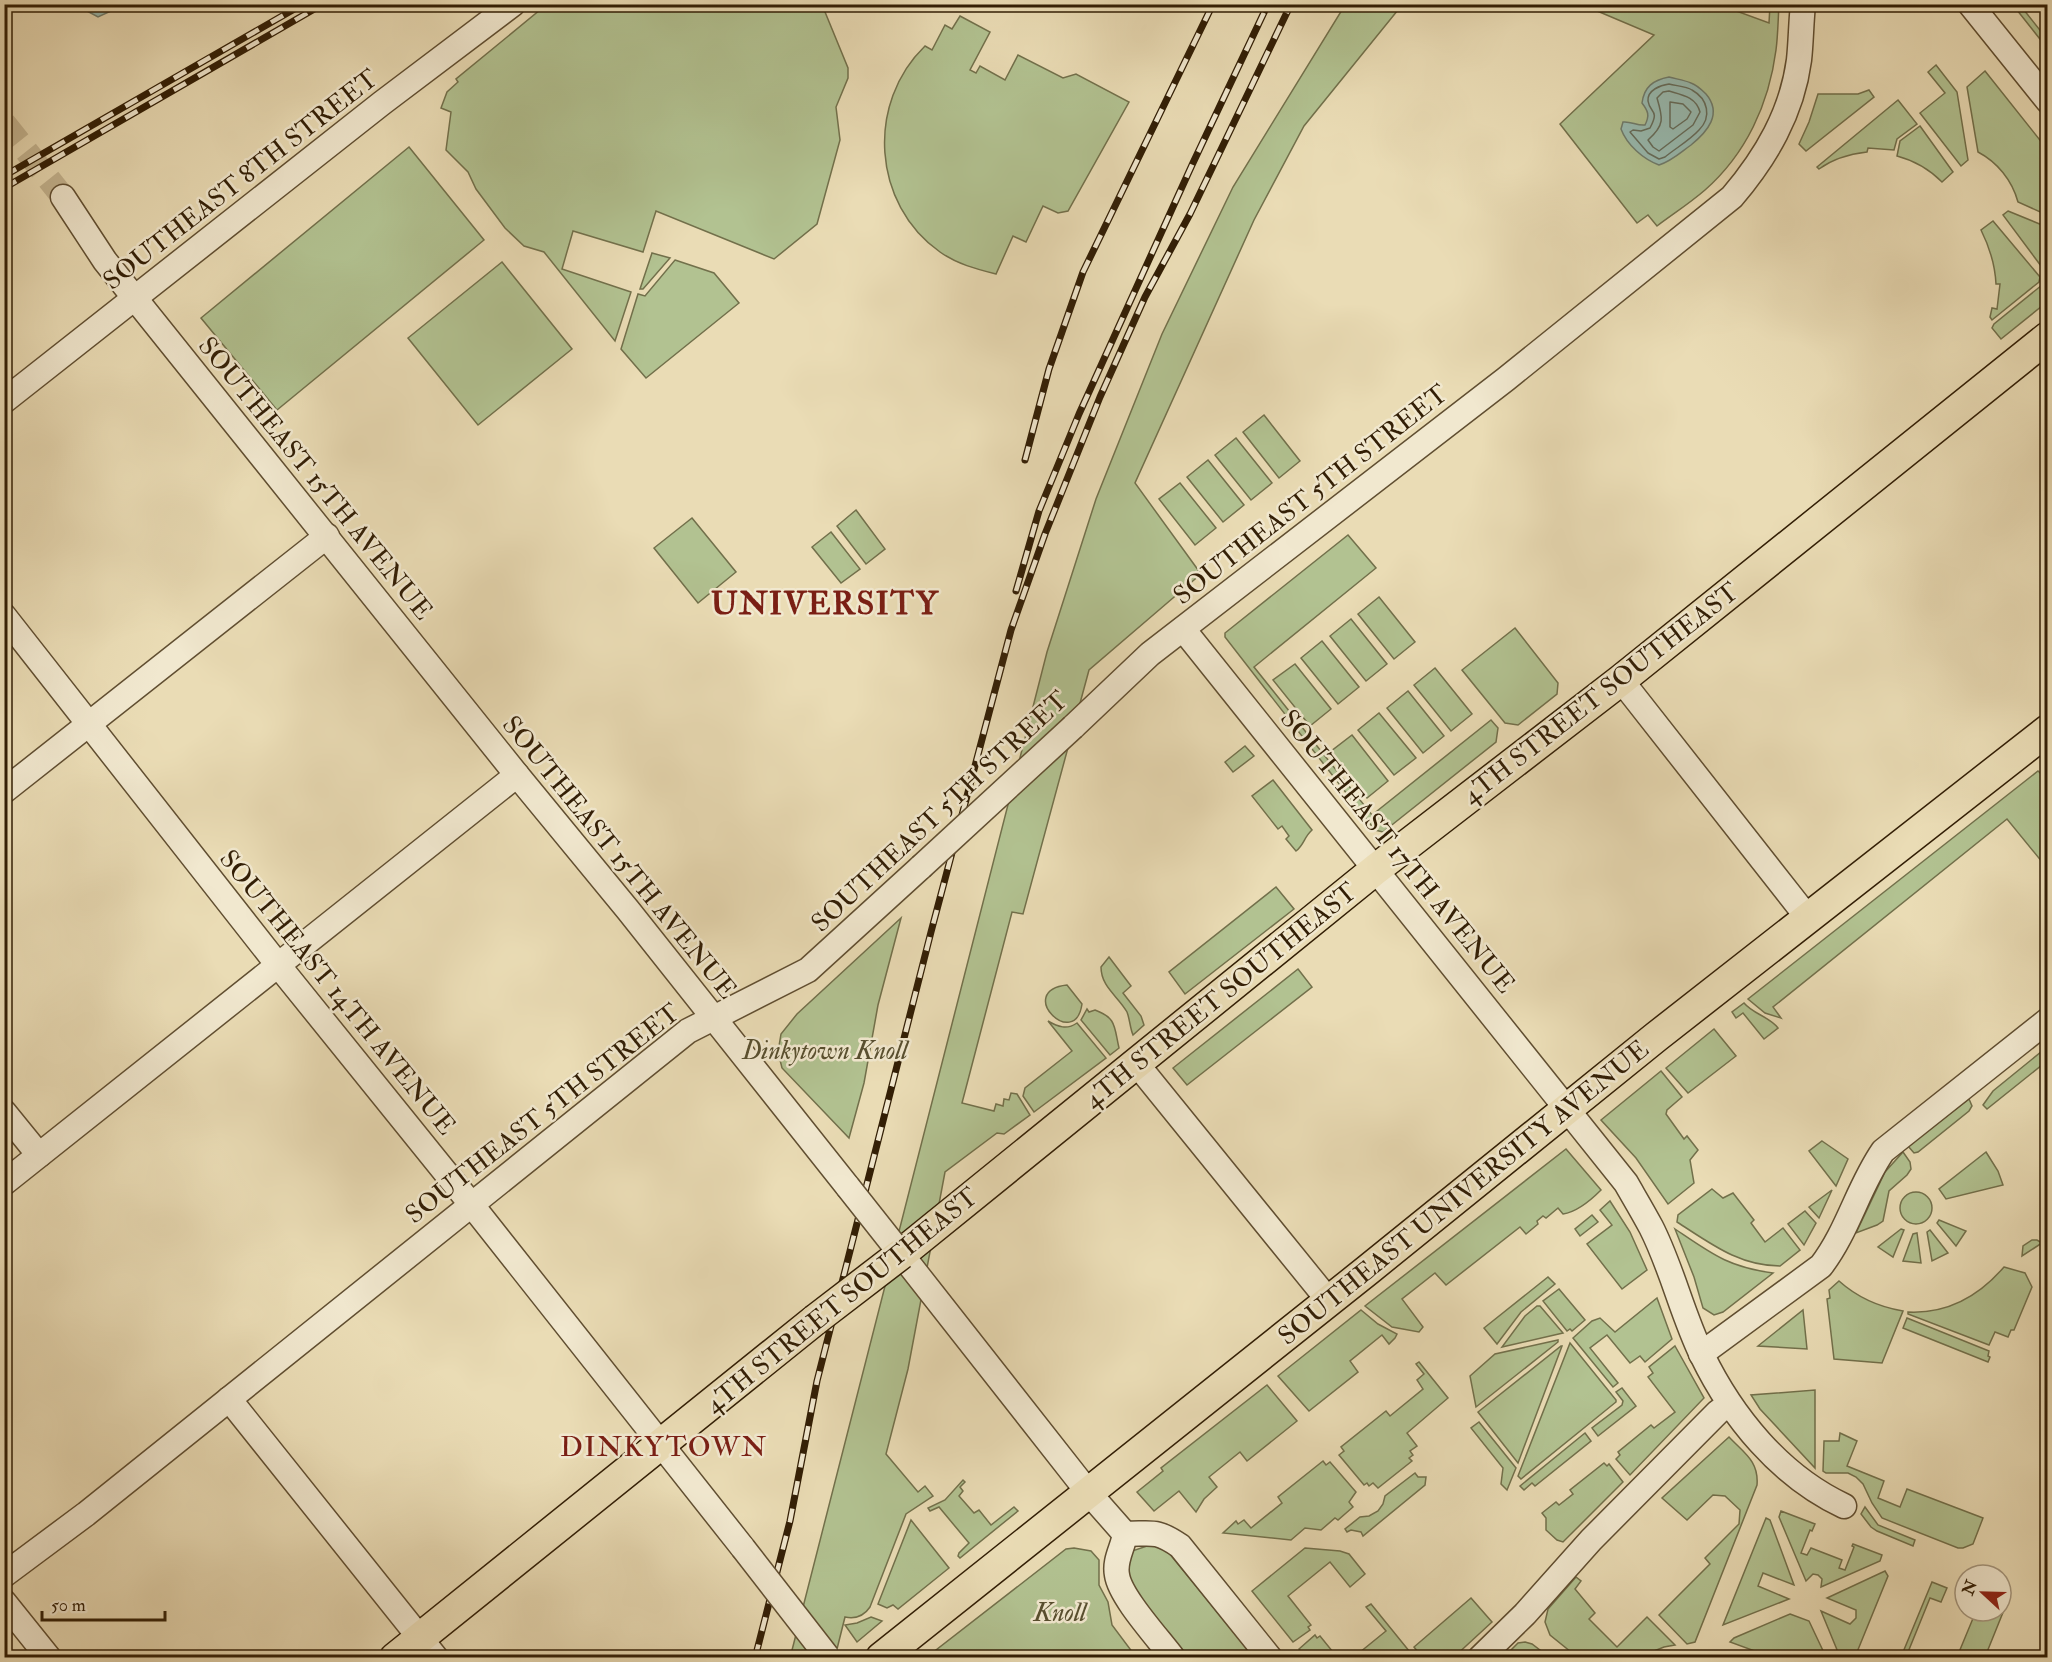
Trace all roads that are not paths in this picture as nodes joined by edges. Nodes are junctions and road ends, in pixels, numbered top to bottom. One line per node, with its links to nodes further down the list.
1 (513, 4): 6 (street, SOUTHEAST 8TH STREET)
2 (1803, 4): 11 (street, SOUTHEAST 5TH STREET)
3 (1970, 4): 4 (street)
4 (2048, 101)
5 (56, 201): 6 (street, SOUTHEAST 15TH AVENUE)
6 (135, 298): 8 (street, SOUTHEAST 8TH STREET); 9 (street, SOUTHEAST 15TH AVENUE)
7 (2048, 337): 12 (main road, 4TH STREET SOUTHEAST)
8 (4, 401)
9 (327, 536): 13 (street); 15 (street, SOUTHEAST 15TH AVENUE)
10 (4, 616): 13 (street, SOUTHEAST 14TH AVENUE)
11 (1183, 629): 17 (street, SOUTHEAST 17TH AVENUE); 20 (street, SOUTHEAST 5TH STREET, bridge)
12 (1621, 680): 17 (main road, 4TH STREET SOUTHEAST); 18 (street)
13 (90, 724): 16 (street); 19 (street, SOUTHEAST 14TH AVENUE)
14 (2048, 730): 18 (main road, SOUTHEAST UNIVERSITY AVENUE)
15 (517, 775): 19 (street); 20 (street, SOUTHEAST 15TH AVENUE)
16 (4, 791)
17 (1376, 869): 22 (main road, 4TH STREET SOUTHEAST); 23 (street, SOUTHEAST 17TH AVENUE)
18 (1808, 918): 23 (main road, SOUTHEAST UNIVERSITY AVENUE)
19 (278, 964): 25 (street); 27 (street, SOUTHEAST 14TH AVENUE)
20 (713, 1017): 27 (street, SOUTHEAST 5TH STREET); 28 (street, SOUTHEAST 15TH AVENUE, bridge)
21 (2048, 1020): 30 (street)
22 (1136, 1063): 28 (main road, 4TH STREET SOUTHEAST); 29 (street)
23 (1568, 1109): 29 (main road, SOUTHEAST UNIVERSITY AVENUE); 30 (street, SOUTHEAST 17TH AVENUE)
24 (4, 1112): 25 (street)
25 (39, 1155): 26 (street)
26 (4, 1183)
27 (471, 1204): 31 (street, SOUTHEAST 5TH STREET); 33 (street, SOUTHEAST 14TH AVENUE)
28 (901, 1254): 33 (main road, 4TH STREET SOUTHEAST, bridge); 34 (street, SOUTHEAST 15TH AVENUE)
29 (1329, 1301): 34 (main road, SOUTHEAST UNIVERSITY AVENUE)
30 (1701, 1354): 32 (street, SOUTHEAST 17TH AVENUE)
31 (229, 1399): 37 (street, SOUTHEAST 5TH STREET); 39 (street)
32 (1728, 1405): 35 (street, SOUTHEAST 17TH AVENUE); 46 (street)
33 (661, 1445): 39 (main road, 4TH STREET SOUTHEAST); 40 (street, SOUTHEAST 14TH AVENUE, bridge)
34 (1088, 1492): 36 (street, SOUTHEAST 15TH AVENUE); 43 (main road, SOUTHEAST UNIVERSITY AVENUE)
35 (1844, 1506)
36 (1125, 1534): 44 (street); 45 (street)
37 (4, 1575)
38 (4, 1602): 41 (street)
39 (428, 1648): 42 (main road, 4TH STREET SOUTHEAST)
40 (827, 1657)
41 (49, 1658)
42 (395, 1658)
43 (881, 1658)
44 (1173, 1658)
45 (1270, 1658)
46 (1480, 1658)

